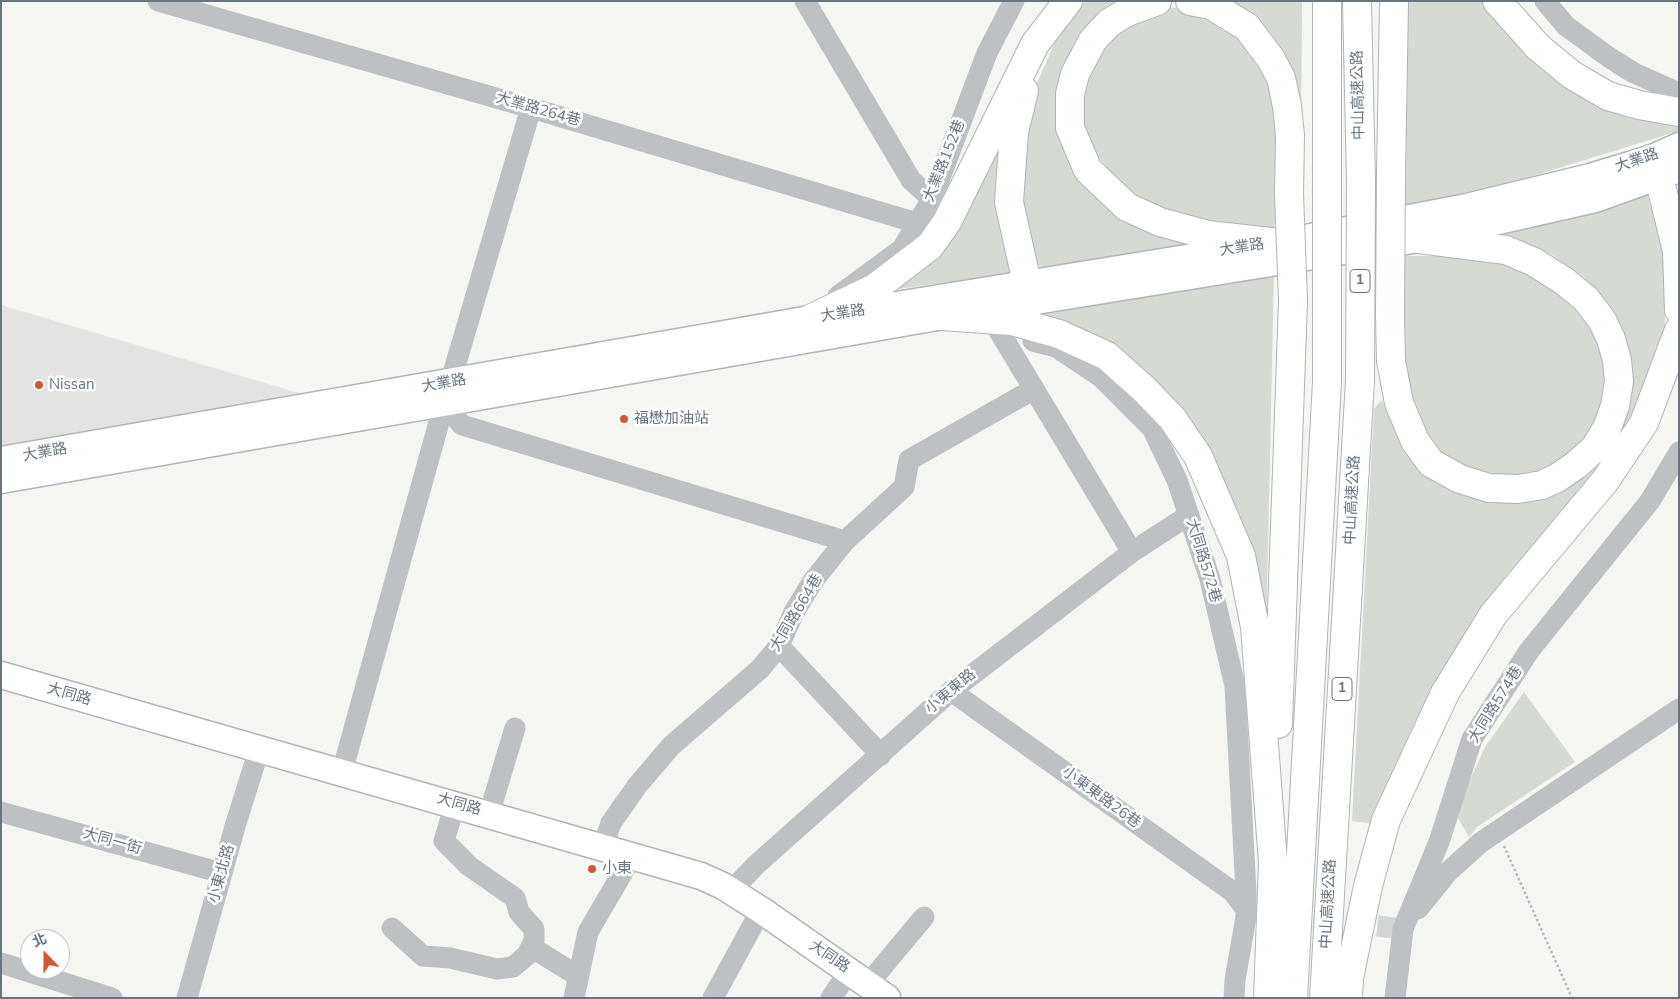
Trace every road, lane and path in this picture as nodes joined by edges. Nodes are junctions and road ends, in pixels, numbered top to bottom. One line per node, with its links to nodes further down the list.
1 (805, 1): 18 (street)
2 (1014, 1): 18 (street, 大業路152巷)
3 (1068, 1): 12 (highway)
4 (1157, 1): 21 (highway)
5 (1190, 1): 55 (highway, bridge)
6 (1327, 1): 74 (highway, 中山高速公路 / 1, bridge)
7 (1357, 1): 75 (highway, 中山高速公路 / 1, bridge)
8 (1394, 1): 20 (highway, bridge)
9 (1497, 1): 15 (highway)
10 (1545, 1): 13 (street)
11 (166, 2): 14 (street, 大業路264巷)
12 (1035, 44): 22 (highway); 25 (highway)
13 (1679, 93)
14 (531, 108): 19 (street, 大業路264巷); 32 (street)
15 (1679, 112)
16 (1679, 146): 17 (main road, 大業路)
17 (1662, 168): 20 (main road, 大業路); 21 (main road, 大業路); 23 (highway)
18 (932, 199): 19 (street, 大業路152巷)
19 (917, 223): 27 (street, 大業路152巷)
20 (1419, 239): 22 (main road, 大業路)
21 (1279, 243): 22 (main road, 大業路)
22 (1031, 292): 24 (main road, 大業路); 25 (main road, 大業路)
23 (1679, 310)
24 (942, 316): 26 (main road, 大業路); 55 (highway)
25 (810, 319): 27 (main road, 大業路)
26 (885, 327): 29 (street, 大同路572巷); 32 (main road, 大業路)
27 (758, 330): 32 (main road, 大業路)
28 (1679, 330): 34 (highway)
29 (998, 331): 31 (street); 38 (street, 大同路572巷)
30 (1679, 355): 34 (highway)
31 (1034, 389): 39 (street, 大同路664巷); 40 (street)
32 (448, 394): 33 (main road, 大業路); 39 (street); 48 (street)
33 (302, 419): 36 (main road, 大業路); 37 (main road, 大業路)
34 (1644, 423): 76 (highway)
35 (1679, 452): 62 (street, 大同路574巷)
36 (1, 460)
37 (1, 480)
38 (1189, 515): 40 (street, 小東東路); 59 (street, 大同路572巷)
39 (845, 541): 41 (street, 大同路664巷)
40 (1132, 552): 43 (street, 小東東路)
41 (780, 646): 47 (street); 53 (street, 大同路664巷)
42 (1, 675): 46 (main road, 大同路)
43 (951, 690): 47 (street, 小東東路); 59 (street, 小東東路26巷)
44 (1679, 709): 52 (street)
45 (515, 728): 51 (street)
46 (259, 750): 48 (main road, 大同路); 56 (street, 小東北路)
47 (881, 755): 57 (street, 小東東路)
48 (342, 772): 49 (main road, 大同路)
49 (455, 804): 51 (main road, 大同路); 63 (street)
50 (1, 812): 56 (street, 大同一街)
51 (489, 814): 53 (main road, 大同路)
52 (1498, 832): 62 (street); 78 (path)
53 (603, 847): 54 (main road, 大同路)
54 (633, 855): 57 (main road, 大同路); 65 (street)
55 (1273, 862): 73 (highway)
56 (222, 873): 68 (street, 小東北路)
57 (732, 891): 58 (main road, 大同路)
58 (761, 910): 66 (main road, 大同路); 70 (street)
59 (1247, 912): 72 (street, 大同路572巷)
60 (924, 917): 66 (street)
61 (392, 928): 63 (street)
62 (1403, 929): 77 (street, 大同路574巷)
63 (531, 947): 65 (street)
64 (1, 963): 67 (street)
65 (578, 976): 69 (street)
66 (868, 984): 71 (street)
67 (112, 998)
68 (187, 998)
69 (574, 998)
70 (713, 998)
71 (831, 998)
72 (1234, 998)
73 (1268, 998)
74 (1293, 998)
75 (1324, 998)
76 (1348, 998)
77 (1395, 998)
78 (1572, 998)

